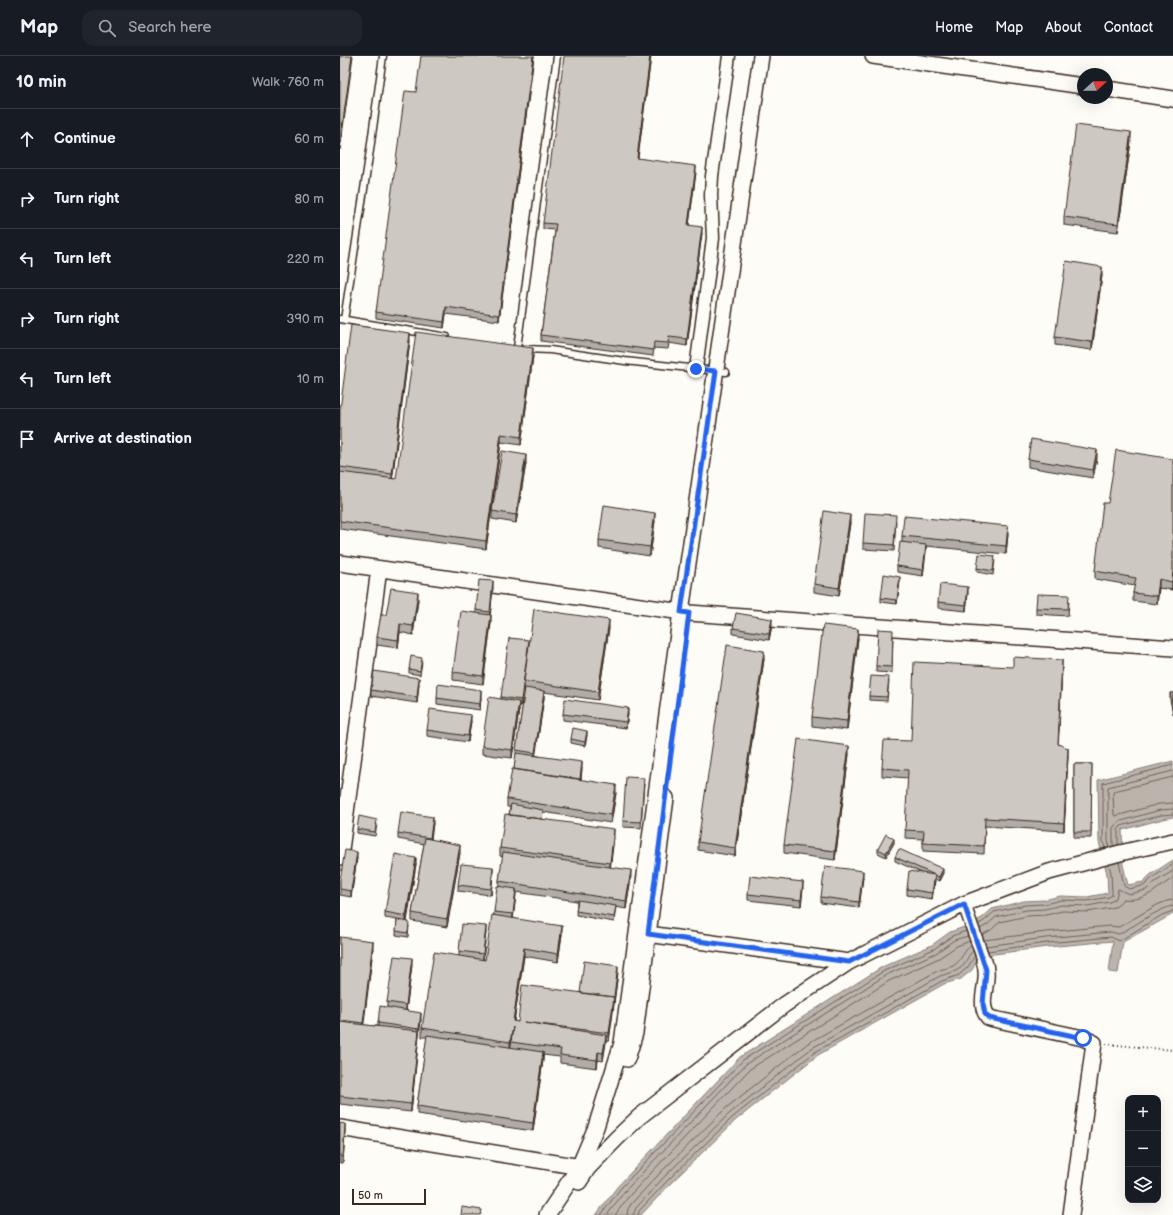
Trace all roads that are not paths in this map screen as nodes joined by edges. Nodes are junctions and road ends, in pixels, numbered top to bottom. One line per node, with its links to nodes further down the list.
1 (383, 56): 10 (lane)
2 (557, 56): 13 (lane)
3 (729, 56): 14 (street)
4 (761, 56): 15 (street)
5 (767, 56): 15 (street)
6 (873, 56): 7 (street)
7 (1077, 85)
8 (1113, 90): 9 (street)
9 (1173, 99)
10 (342, 320): 11 (lane)
11 (454, 338)
12 (509, 347): 13 (lane)
13 (517, 348): 14 (lane)
14 (696, 369): 15 (lane)
15 (721, 372): 18 (street)
16 (340, 563): 17 (street)
17 (379, 569): 18 (street); 21 (street)
18 (685, 612): 19 (street); 23 (street); 27 (street)
19 (1173, 648)
20 (1173, 841): 22 (street)
21 (340, 857)
22 (967, 910): 24 (street); 25 (street)
23 (648, 934): 25 (street); 27 (street)
24 (984, 961): 30 (street)
25 (849, 962): 27 (street)
26 (340, 1128): 27 (street)
27 (584, 1168): 28 (street); 29 (street)
28 (547, 1215)
29 (558, 1215)
30 (1071, 1215)

